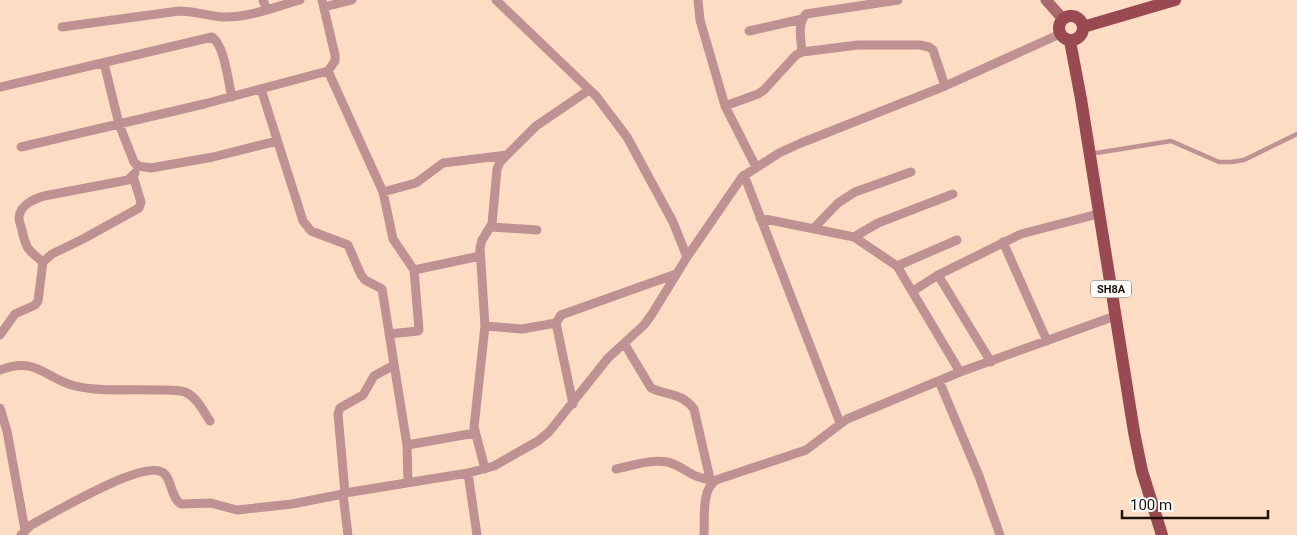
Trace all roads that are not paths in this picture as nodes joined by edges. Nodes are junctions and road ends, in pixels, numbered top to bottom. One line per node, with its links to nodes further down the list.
1 (263, 0): 10 (street)
2 (300, 0): 10 (street)
3 (352, 0): 9 (street)
4 (496, 0): 23 (street)
5 (698, 0): 25 (street)
6 (898, 0): 11 (street)
7 (1046, 0): 12 (main road)
8 (1175, 0): 14 (main road)
9 (323, 4): 19 (street)
10 (267, 10): 13 (street)
11 (802, 19): 15 (street); 17 (street)
12 (1062, 19): 14 (main road); 16 (main road, SH8A)
13 (62, 27)
14 (1084, 27): 16 (main road)
15 (749, 30)
16 (1065, 37): 20 (street); 30 (main road, SH8A)
17 (802, 52): 20 (street); 25 (street)
18 (104, 63): 21 (street); 24 (street); 26 (street)
19 (328, 71): 22 (street); 37 (street)
20 (945, 86): 33 (street)
21 (0, 87)
22 (261, 89): 24 (street); 28 (street)
23 (589, 90): 31 (street); 47 (street)
24 (232, 97): 26 (street)
25 (725, 106): 33 (street)
26 (119, 124): 29 (street); 32 (street)
27 (1297, 134): 30 (lane)
28 (277, 141): 32 (street); 58 (street)
29 (21, 147)
30 (1089, 154): 39 (main road, SH8A)
31 (507, 155): 37 (street); 41 (street)
32 (138, 166): 35 (street)
33 (756, 167): 36 (street)
34 (911, 172): 42 (street)
35 (133, 176): 49 (street); 49 (street)
36 (743, 176): 40 (street); 47 (street)
37 (383, 192): 51 (street)
38 (953, 194): 44 (street)
39 (1098, 214): 46 (street); 55 (main road, SH8A)
40 (760, 218): 42 (street); 70 (street)
41 (491, 227): 43 (street); 48 (street)
42 (814, 228): 44 (street)
43 (537, 230)
44 (854, 236): 50 (street)
45 (957, 240): 50 (street)
46 (1003, 242): 53 (street); 60 (street)
47 (689, 254): 52 (street)
48 (480, 256): 51 (street); 57 (street)
49 (43, 262): 59 (street)
50 (897, 266): 54 (street)
51 (414, 270): 58 (street)
52 (676, 274): 56 (street); 61 (street)
53 (938, 275): 54 (street); 62 (street)
54 (913, 291): 65 (street)
55 (1115, 316): 60 (street); 84 (main road, SH8A)
56 (556, 323): 57 (street); 67 (street)
57 (485, 326): 71 (street)
58 (389, 334): 63 (street)
59 (0, 335)
60 (1047, 341): 62 (street)
61 (624, 343): 67 (street); 76 (street)
62 (991, 362): 65 (street)
63 (394, 365): 72 (street); 78 (street)
64 (0, 370): 69 (street)
65 (960, 372): 66 (street)
66 (940, 381): 70 (street); 83 (street)
67 (572, 404): 74 (street)
68 (0, 408): 79 (street)
69 (210, 421)
70 (840, 423): 76 (street)
71 (475, 433): 72 (street); 74 (street)
72 (407, 444): 77 (street)
73 (616, 468): 76 (street)
74 (485, 469): 75 (street)
75 (468, 473): 77 (street); 81 (street)
76 (711, 481): 82 (street)
77 (408, 482): 78 (street)
78 (344, 493): 79 (street); 80 (street)
79 (23, 532)
80 (348, 535)
81 (477, 535)
82 (704, 535)
83 (1000, 535)
84 (1162, 535)

